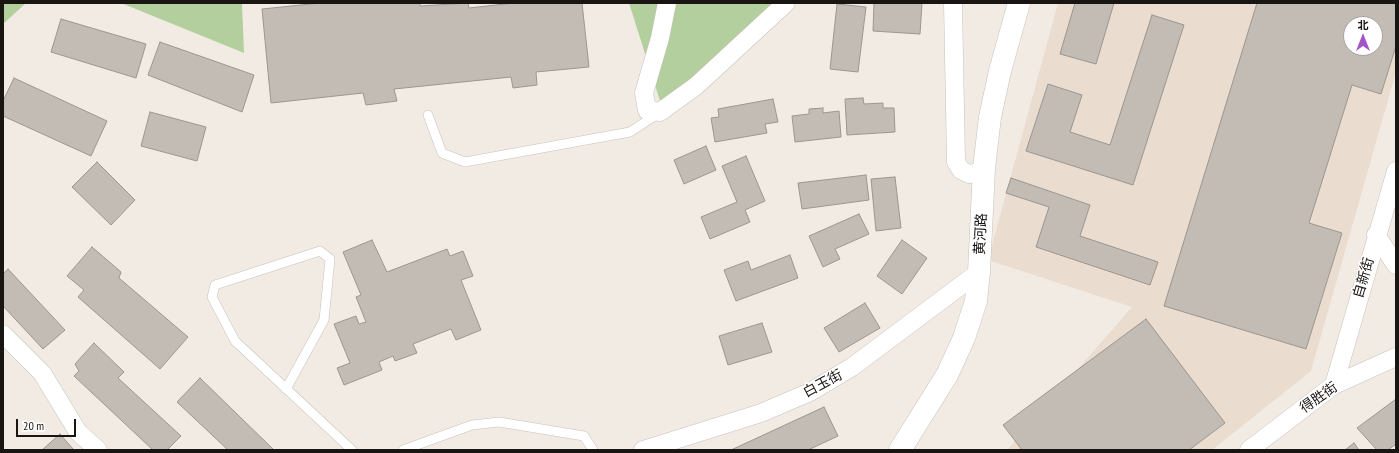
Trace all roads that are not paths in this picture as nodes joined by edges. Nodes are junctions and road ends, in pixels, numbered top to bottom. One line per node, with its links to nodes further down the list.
1 (667, 3): 5 (street)
2 (786, 3): 5 (street)
3 (953, 3): 7 (street)
4 (1019, 3): 7 (main road, 黄河路)
5 (660, 112): 6 (lane)
6 (428, 115)
7 (984, 168): 11 (main road, 黄河路)
8 (1396, 171): 9 (street, 自新街)
9 (1376, 235): 10 (street); 14 (street, 自新街)
10 (1396, 265)
11 (979, 272): 16 (main road, 黄河路); 21 (street, 白玉街)
12 (3, 334): 17 (street)
13 (1396, 357): 14 (street, 得胜街)
14 (1334, 385): 22 (street, 得胜街)
15 (286, 389): 15 (lane); 18 (lane)
16 (902, 449)
17 (98, 450)
18 (352, 450)
19 (403, 450): 20 (lane)
20 (593, 450)
21 (642, 450)
22 (1248, 450)

